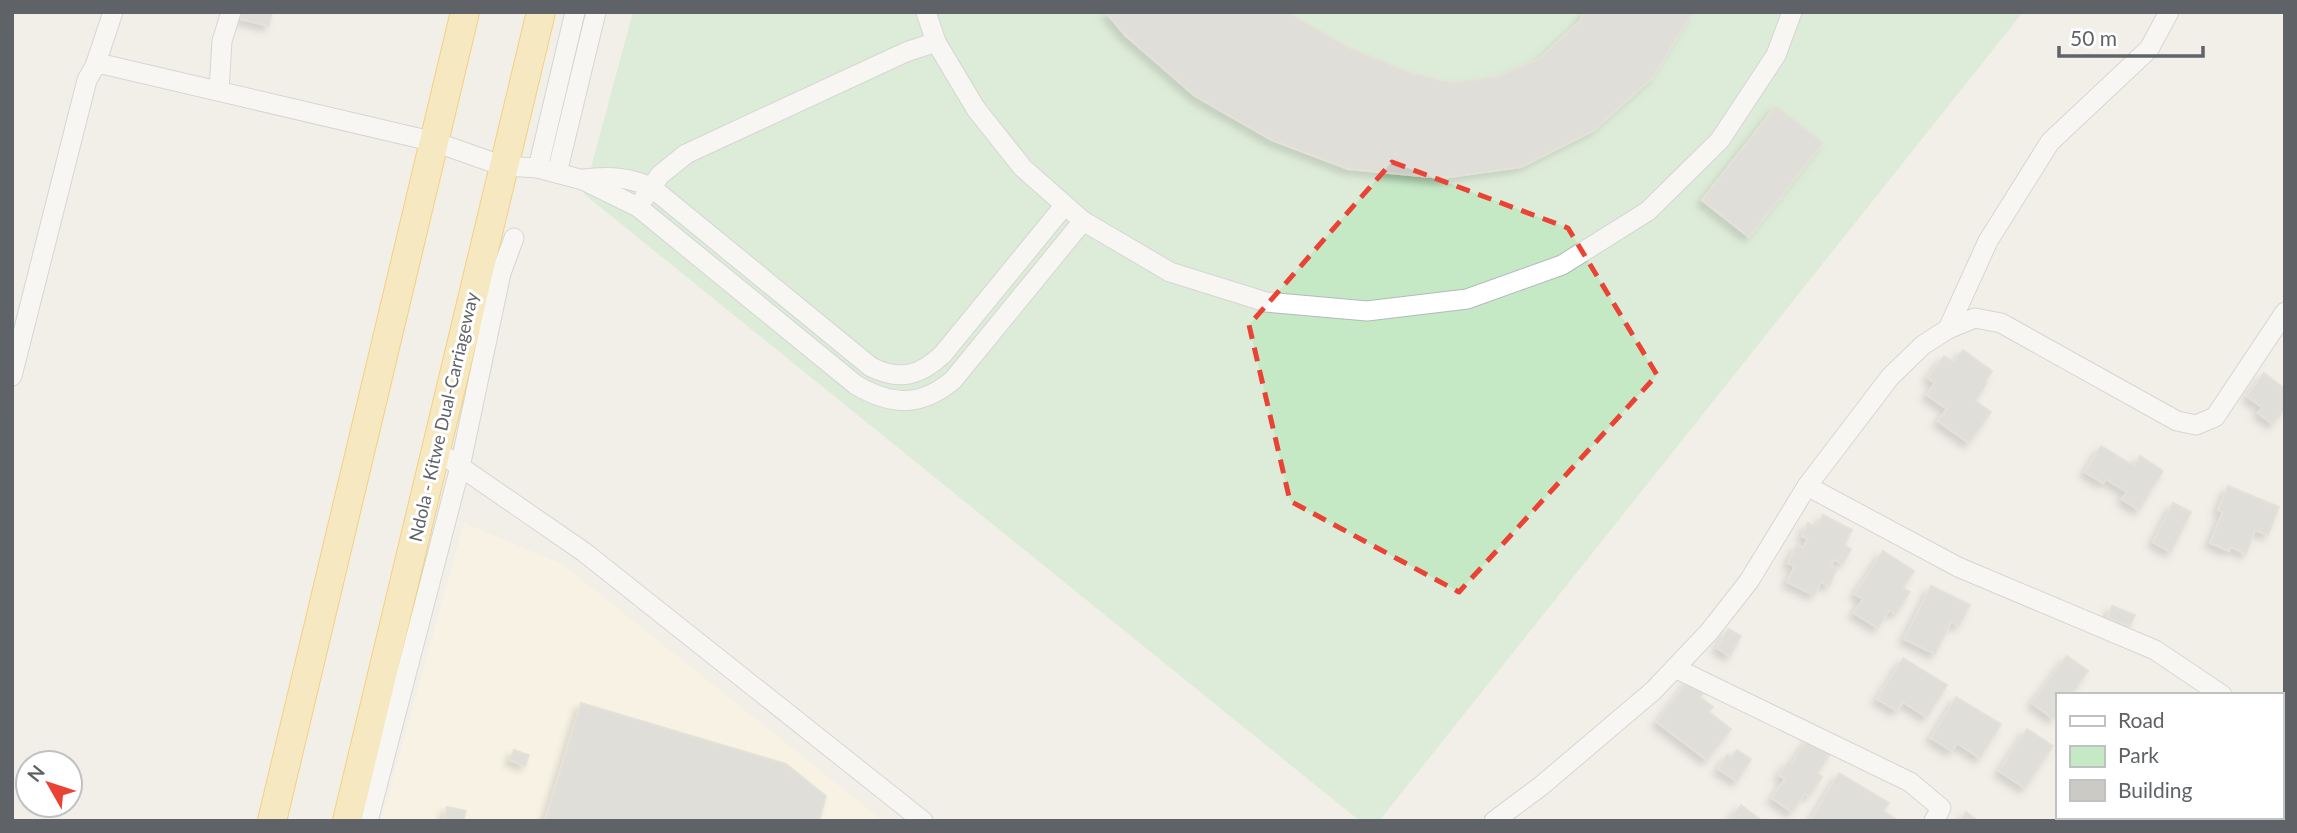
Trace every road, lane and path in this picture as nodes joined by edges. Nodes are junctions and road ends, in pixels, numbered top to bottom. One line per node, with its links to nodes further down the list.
1 (113, 12): 11 (street)
2 (231, 12): 12 (street)
3 (465, 12): 13 (highway)
4 (541, 12): 14 (highway, Ndola - Kitwe Dual-Carriageway)
5 (575, 12): 15 (street)
6 (596, 12): 16 (street)
7 (926, 12): 10 (street)
8 (1792, 12): 21 (street)
9 (2169, 12): 24 (street)
10 (936, 42): 18 (street); 19 (street)
11 (95, 66): 12 (street); 25 (street)
12 (219, 90): 13 (street)
13 (435, 142): 14 (street); 31 (highway)
14 (503, 166): 15 (street); 26 (highway, Ndola - Kitwe Dual-Carriageway)
15 (538, 168): 16 (street)
16 (558, 173): 17 (street)
17 (583, 180): 18 (street); 20 (street)
18 (651, 187): 19 (street); 20 (street)
19 (1064, 206): 21 (street)
20 (638, 207): 21 (street)
21 (1083, 221)
22 (514, 238): 27 (street)
23 (2285, 312): 24 (street)
24 (1948, 329): 28 (street)
25 (12, 376)
26 (436, 450): 27 (street); 32 (highway, Ndola - Kitwe Dual-Carriageway)
27 (460, 467): 33 (street); 34 (street)
28 (1807, 486): 29 (street); 30 (street)
29 (1675, 668): 35 (street); 36 (street)
30 (2219, 693)
31 (272, 821)
32 (347, 821)
33 (368, 821)
34 (923, 821)
35 (1494, 821)
36 (1934, 821)

